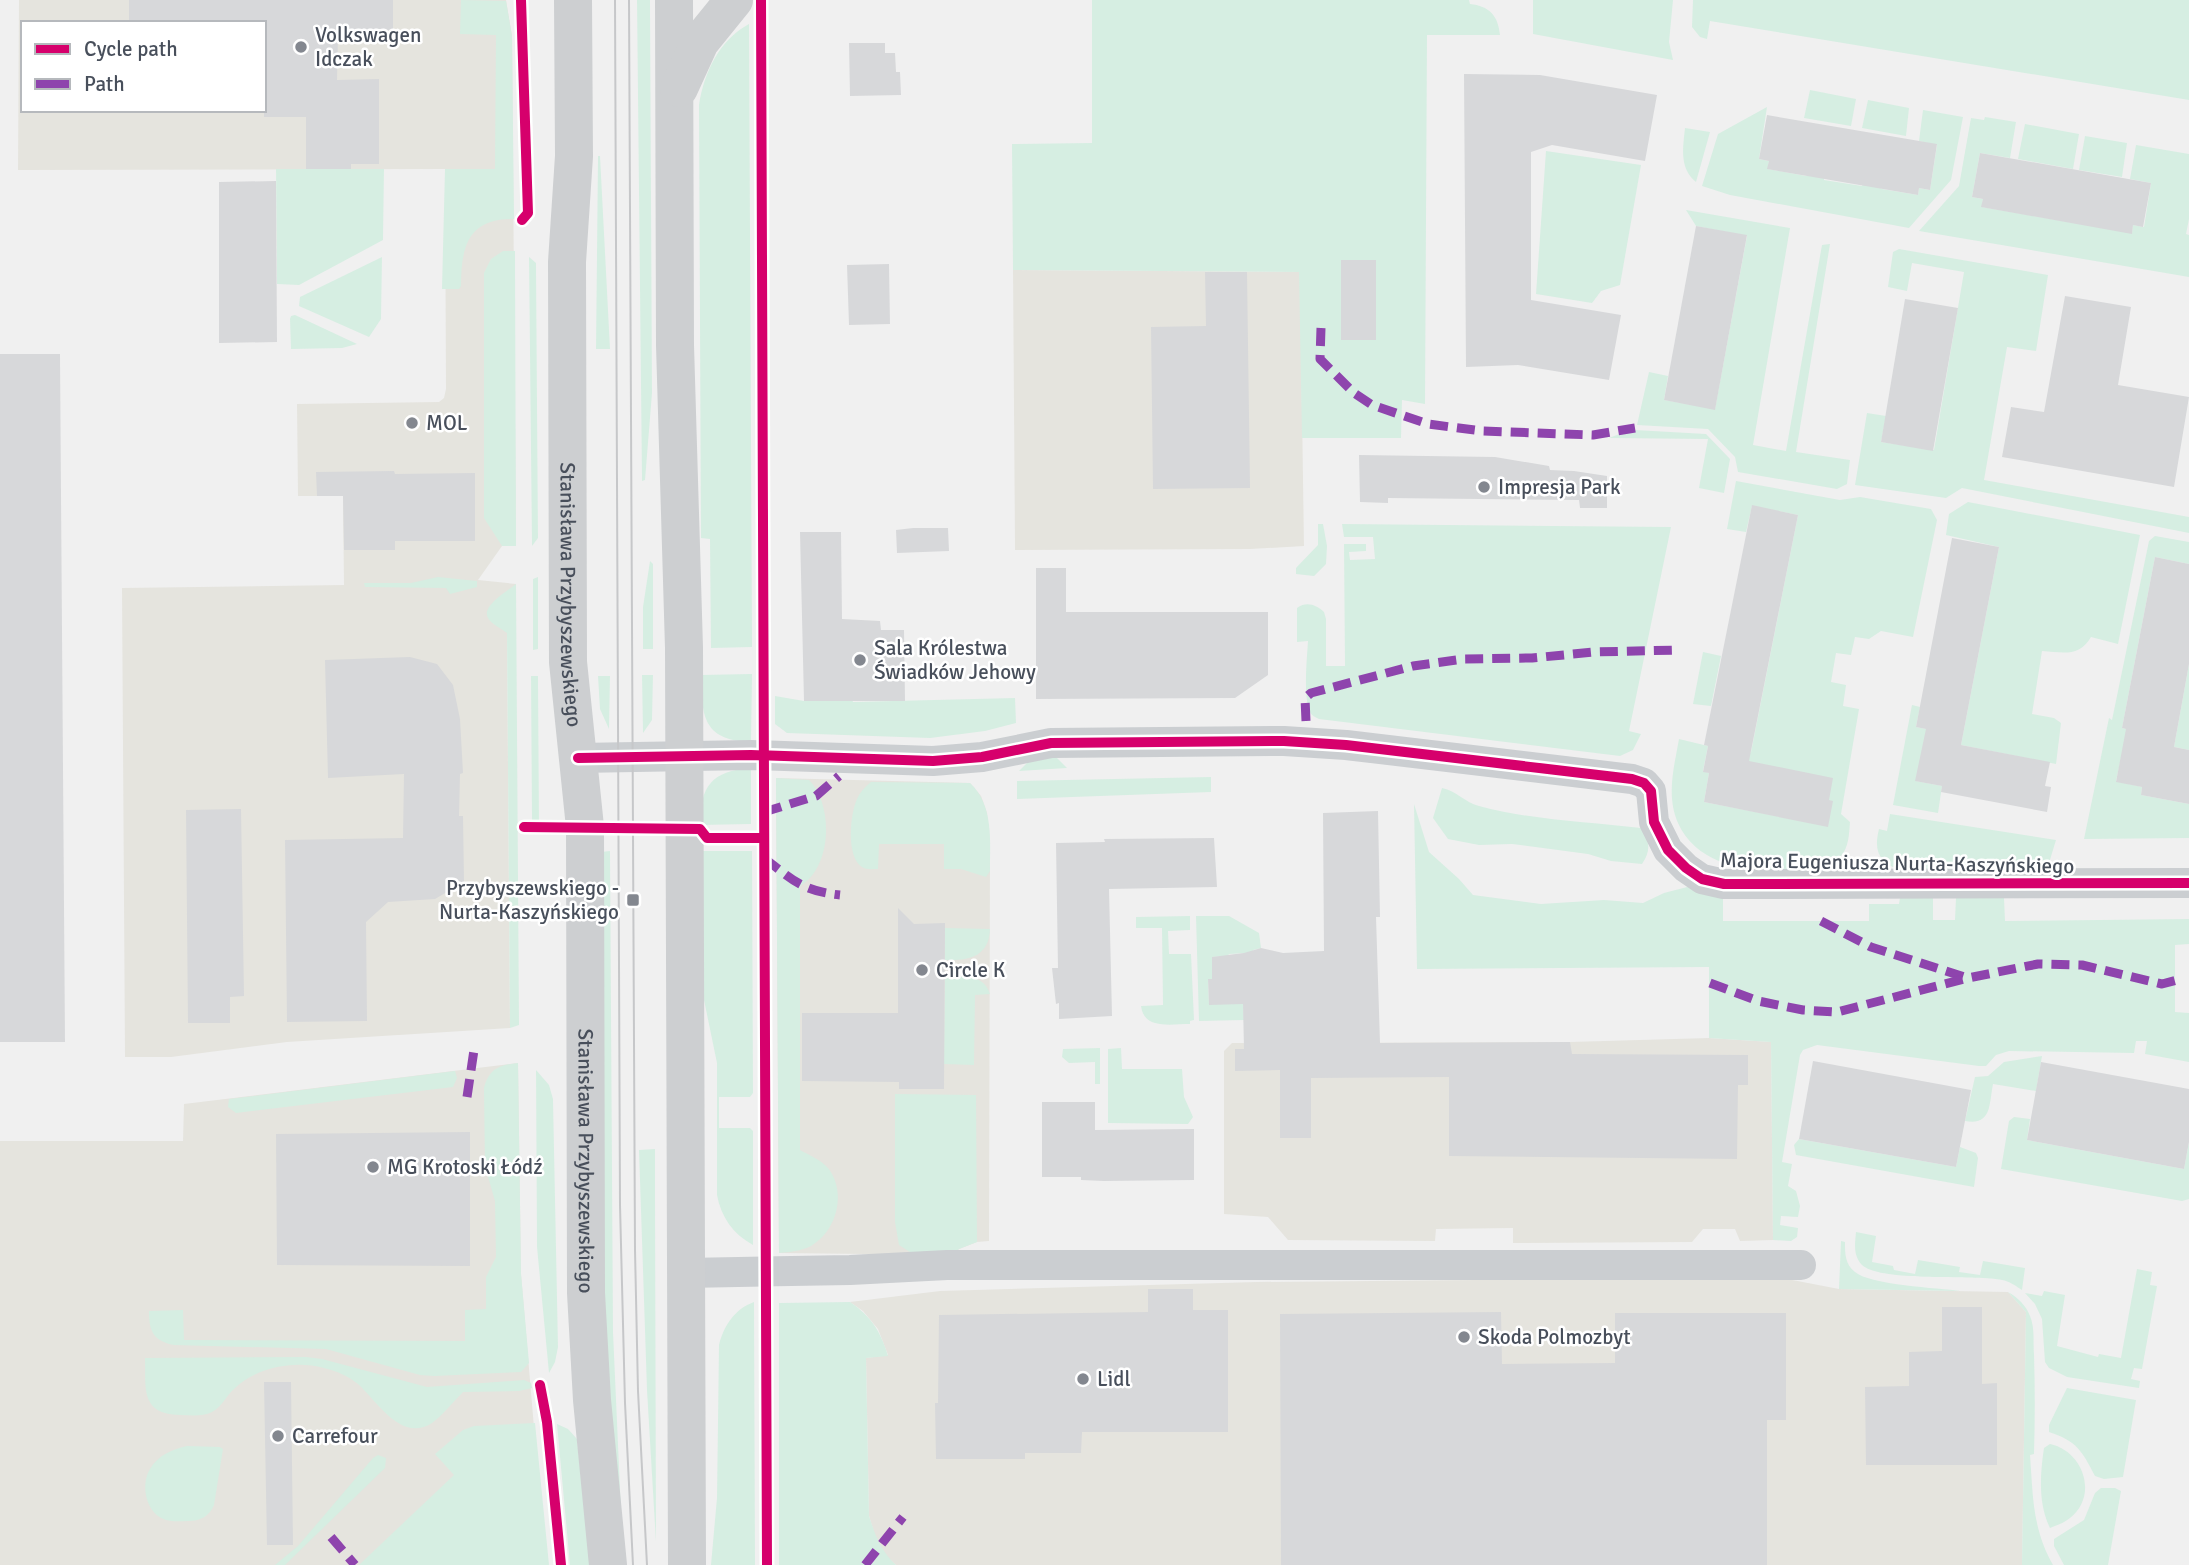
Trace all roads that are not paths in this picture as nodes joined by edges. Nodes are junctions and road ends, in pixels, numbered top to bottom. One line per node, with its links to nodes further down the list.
1 (573, 0): 6 (main road, Stanisława Przybyszewskiego)
2 (674, 0): 4 (main road)
3 (734, 0): 4 (main road)
4 (674, 103): 5 (main road)
5 (684, 756): 6 (street, Majora Eugeniusza Nurta-Kaszyńskiego); 7 (street, Majora Eugeniusza Nurta-Kaszyńskiego); 9 (main road)
6 (578, 758): 10 (main road, Stanisława Przybyszewskiego)
7 (2189, 883)
8 (1801, 1265): 9 (street)
9 (686, 1273): 11 (main road)
10 (608, 1565)
11 (687, 1565)

